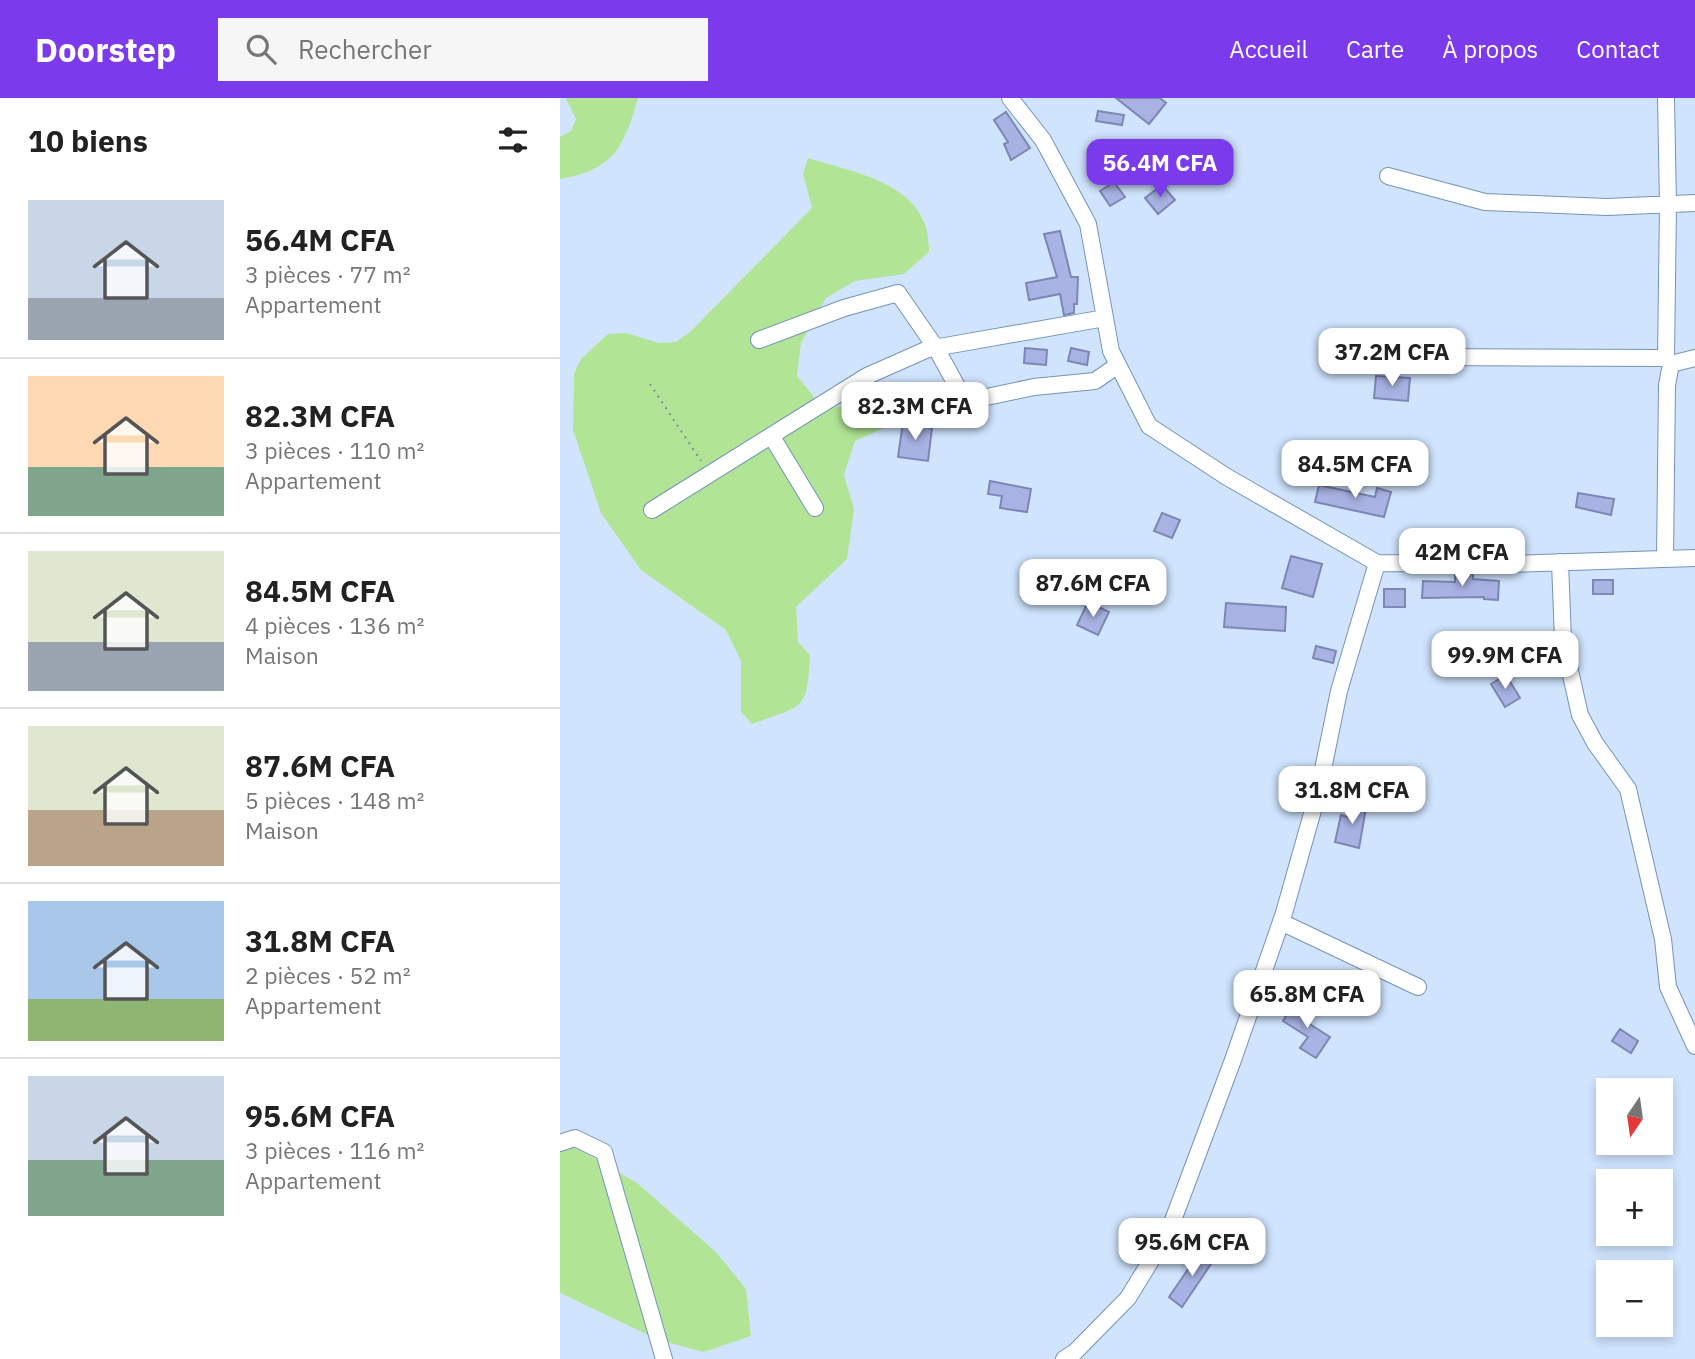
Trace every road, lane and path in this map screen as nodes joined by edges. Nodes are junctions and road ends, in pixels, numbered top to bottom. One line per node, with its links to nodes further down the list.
1 (1010, 98): 6 (street)
2 (1666, 98): 5 (street)
3 (1388, 176): 5 (street)
4 (1695, 203): 5 (street)
5 (1668, 205): 11 (street)
6 (1105, 318): 8 (street); 12 (street)
7 (759, 340): 8 (street)
8 (936, 348): 14 (street); 16 (street)
9 (1424, 357): 11 (street)
10 (1695, 358): 11 (street)
11 (1668, 361): 20 (street)
12 (1118, 365): 14 (street); 23 (street)
13 (650, 384): 17 (path)
14 (965, 401): 15 (street)
15 (930, 409)
16 (772, 437): 17 (street); 18 (street)
17 (710, 473): 19 (street)
18 (816, 508)
19 (652, 510)
20 (1665, 558): 21 (street); 22 (street)
21 (1695, 558)
22 (1560, 562): 23 (street); 26 (street)
23 (1377, 563): 24 (street)
24 (1281, 922): 25 (street); 29 (street)
25 (1418, 987)
26 (1695, 1046)
27 (560, 1143): 28 (street)
28 (664, 1359)
29 (1064, 1359)

